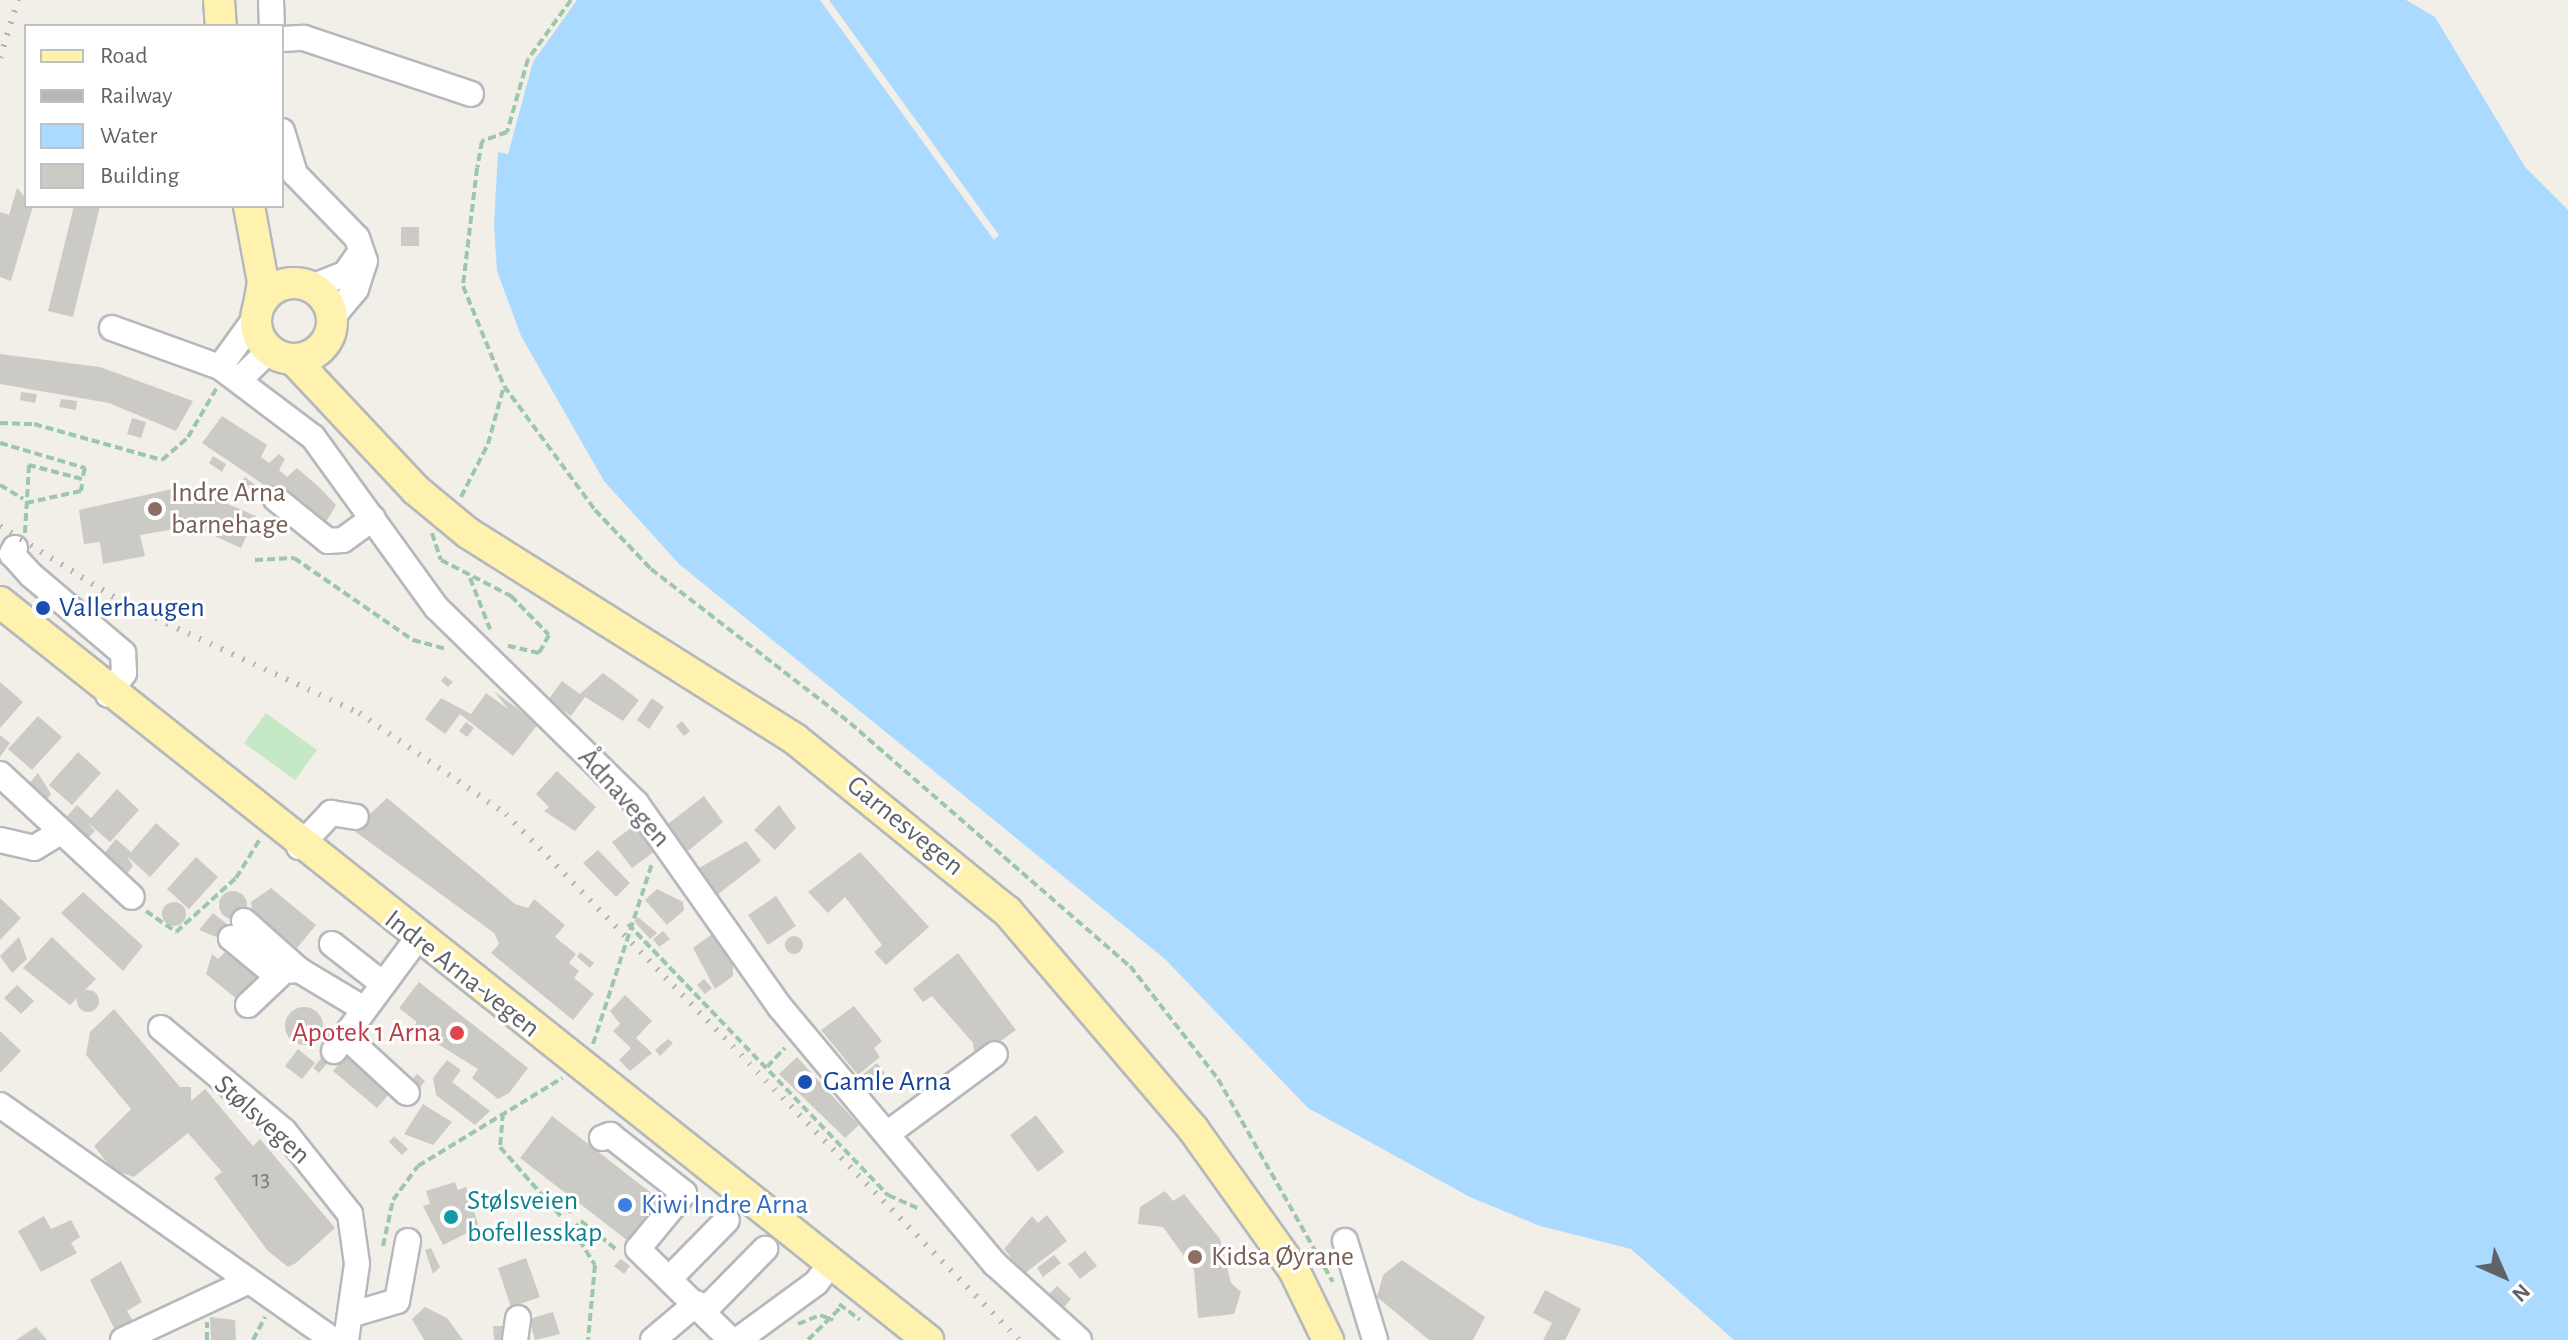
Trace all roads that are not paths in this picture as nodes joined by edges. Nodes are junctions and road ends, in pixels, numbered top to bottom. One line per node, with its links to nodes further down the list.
1 (219, 0): 3 (main road)
2 (271, 0): 4 (street)
3 (221, 24)
4 (272, 24)
5 (284, 39): 6 (street)
6 (471, 94)
7 (284, 138): 10 (street)
8 (249, 208): 12 (main road)
9 (257, 208): 11 (main road)
10 (362, 249): 11 (street); 14 (street)
11 (306, 285): 12 (main road); 14 (main road, Garnesvegen)
12 (258, 311): 15 (main road); 16 (street)
13 (112, 328): 16 (street, Ådnavegen)
14 (329, 330): 15 (main road); 17 (main road, Garnesvegen)
15 (282, 354): 16 (street); 17 (main road, Garnesvegen)
16 (226, 378): 19 (street, Ådnavegen)
17 (364, 433): 59 (main road, Garnesvegen)
18 (276, 499): 19 (street)
19 (373, 518): 40 (street, Ådnavegen)
20 (20, 542): 22 (street)
21 (0, 602): 22 (main road, Indre Arna-vegen)
22 (108, 695): 27 (main road, Indre Arna-vegen)
23 (0, 774): 25 (street)
24 (356, 817): 27 (street)
25 (61, 832): 26 (street); 28 (street)
26 (0, 840)
27 (299, 847): 30 (main road, Indre Arna-vegen)
28 (132, 897)
29 (237, 930): 32 (street)
30 (417, 939): 33 (street); 46 (main road, Indre Arna-vegen)
31 (332, 944): 33 (street)
32 (288, 973): 34 (street); 35 (street)
33 (383, 984): 35 (street)
34 (248, 1005)
35 (364, 1009): 38 (street)
36 (161, 1028): 50 (street, Stølsvegen)
37 (995, 1054): 40 (street)
38 (407, 1093)
39 (0, 1105): 48 (street)
40 (887, 1134): 58 (street, Ådnavegen)
41 (602, 1138): 47 (street)
42 (727, 1220): 47 (street)
43 (408, 1241): 50 (street)
44 (1345, 1241): 60 (street)
45 (765, 1249): 49 (street)
46 (831, 1263): 56 (street); 57 (main road, Indre Arna-vegen)
47 (670, 1278): 49 (street)
48 (249, 1281): 51 (street); 52 (street)
49 (701, 1306): 54 (street); 55 (street)
50 (350, 1315): 53 (street, Stølsvegen)
51 (134, 1337)
52 (333, 1340)
53 (346, 1340)
54 (653, 1340)
55 (731, 1340)
56 (738, 1340)
57 (928, 1340)
58 (1079, 1340)
59 (1328, 1340)
60 (1375, 1340)

